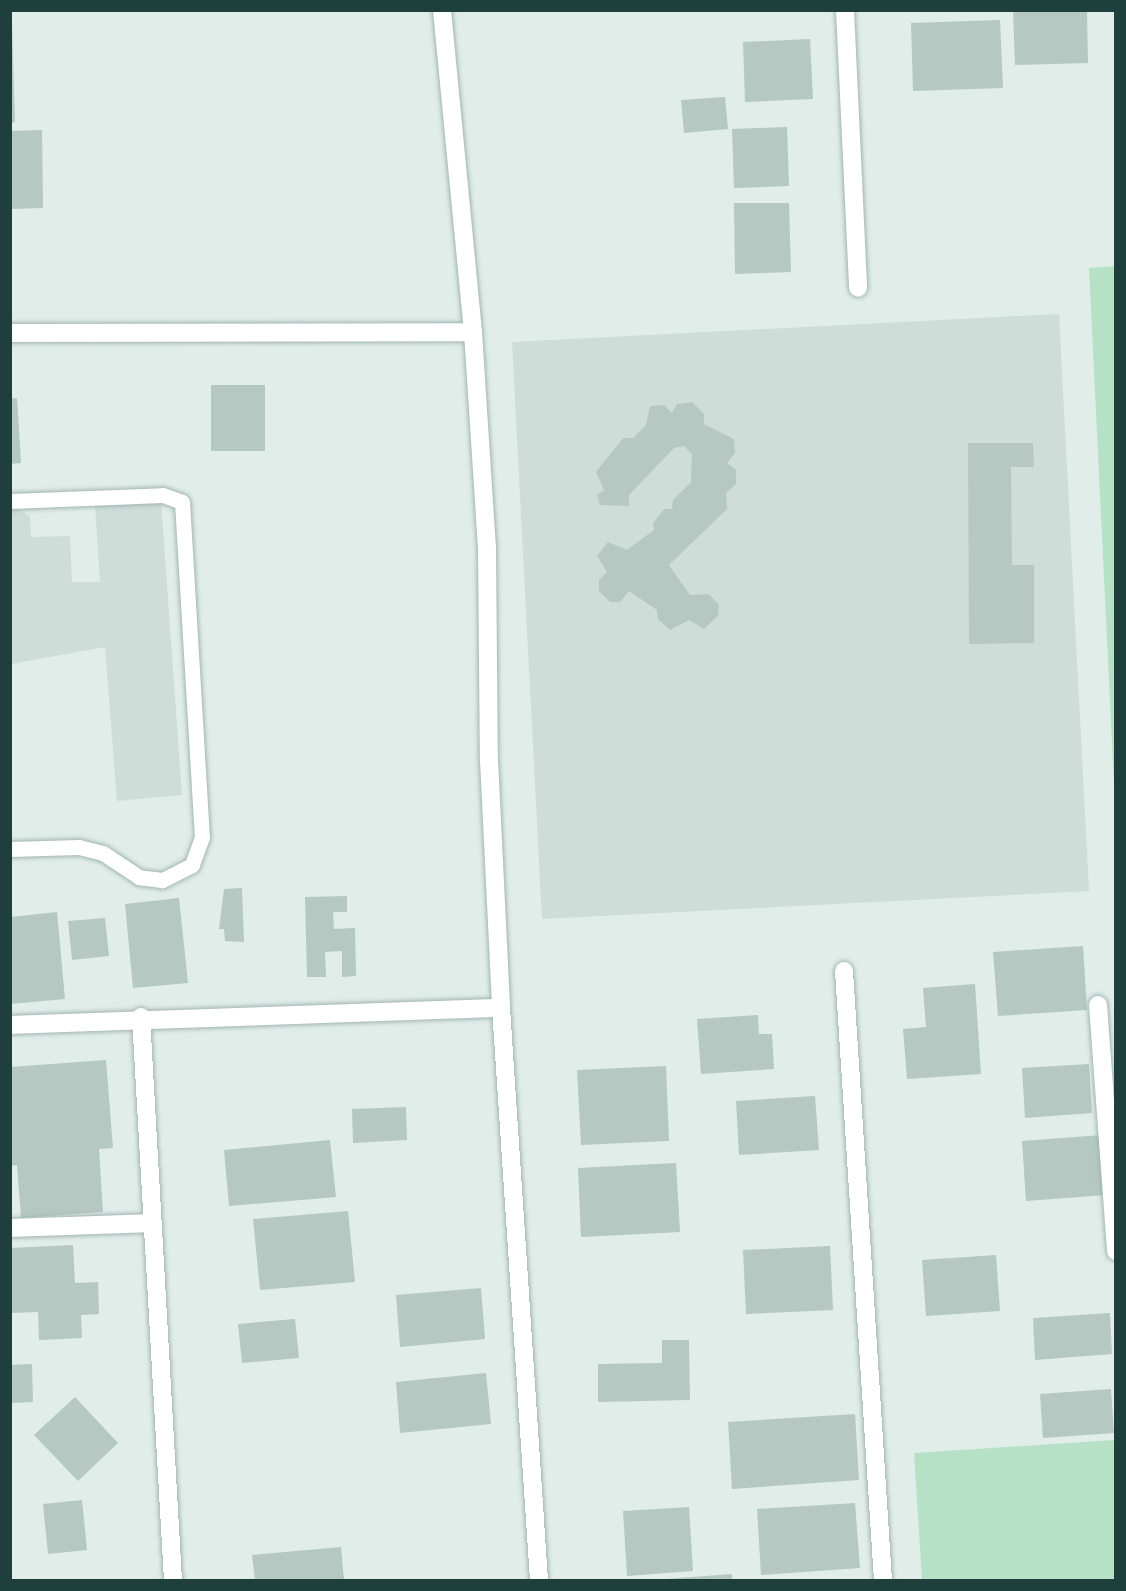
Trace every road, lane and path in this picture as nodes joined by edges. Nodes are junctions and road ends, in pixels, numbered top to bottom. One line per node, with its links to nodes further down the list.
1 (442, 10): 4 (street)
2 (845, 10): 3 (street)
3 (858, 288)
4 (473, 332): 5 (street); 10 (street)
5 (10, 333)
6 (10, 501): 7 (lane)
7 (10, 849)
8 (844, 971): 18 (street)
9 (1098, 1005): 15 (street)
10 (501, 1008): 11 (street); 17 (street)
11 (141, 1017): 12 (street); 13 (street)
12 (10, 1025)
13 (153, 1223): 14 (street); 16 (street)
14 (10, 1228)
15 (1116, 1251)
16 (173, 1581)
17 (539, 1581)
18 (883, 1581)

